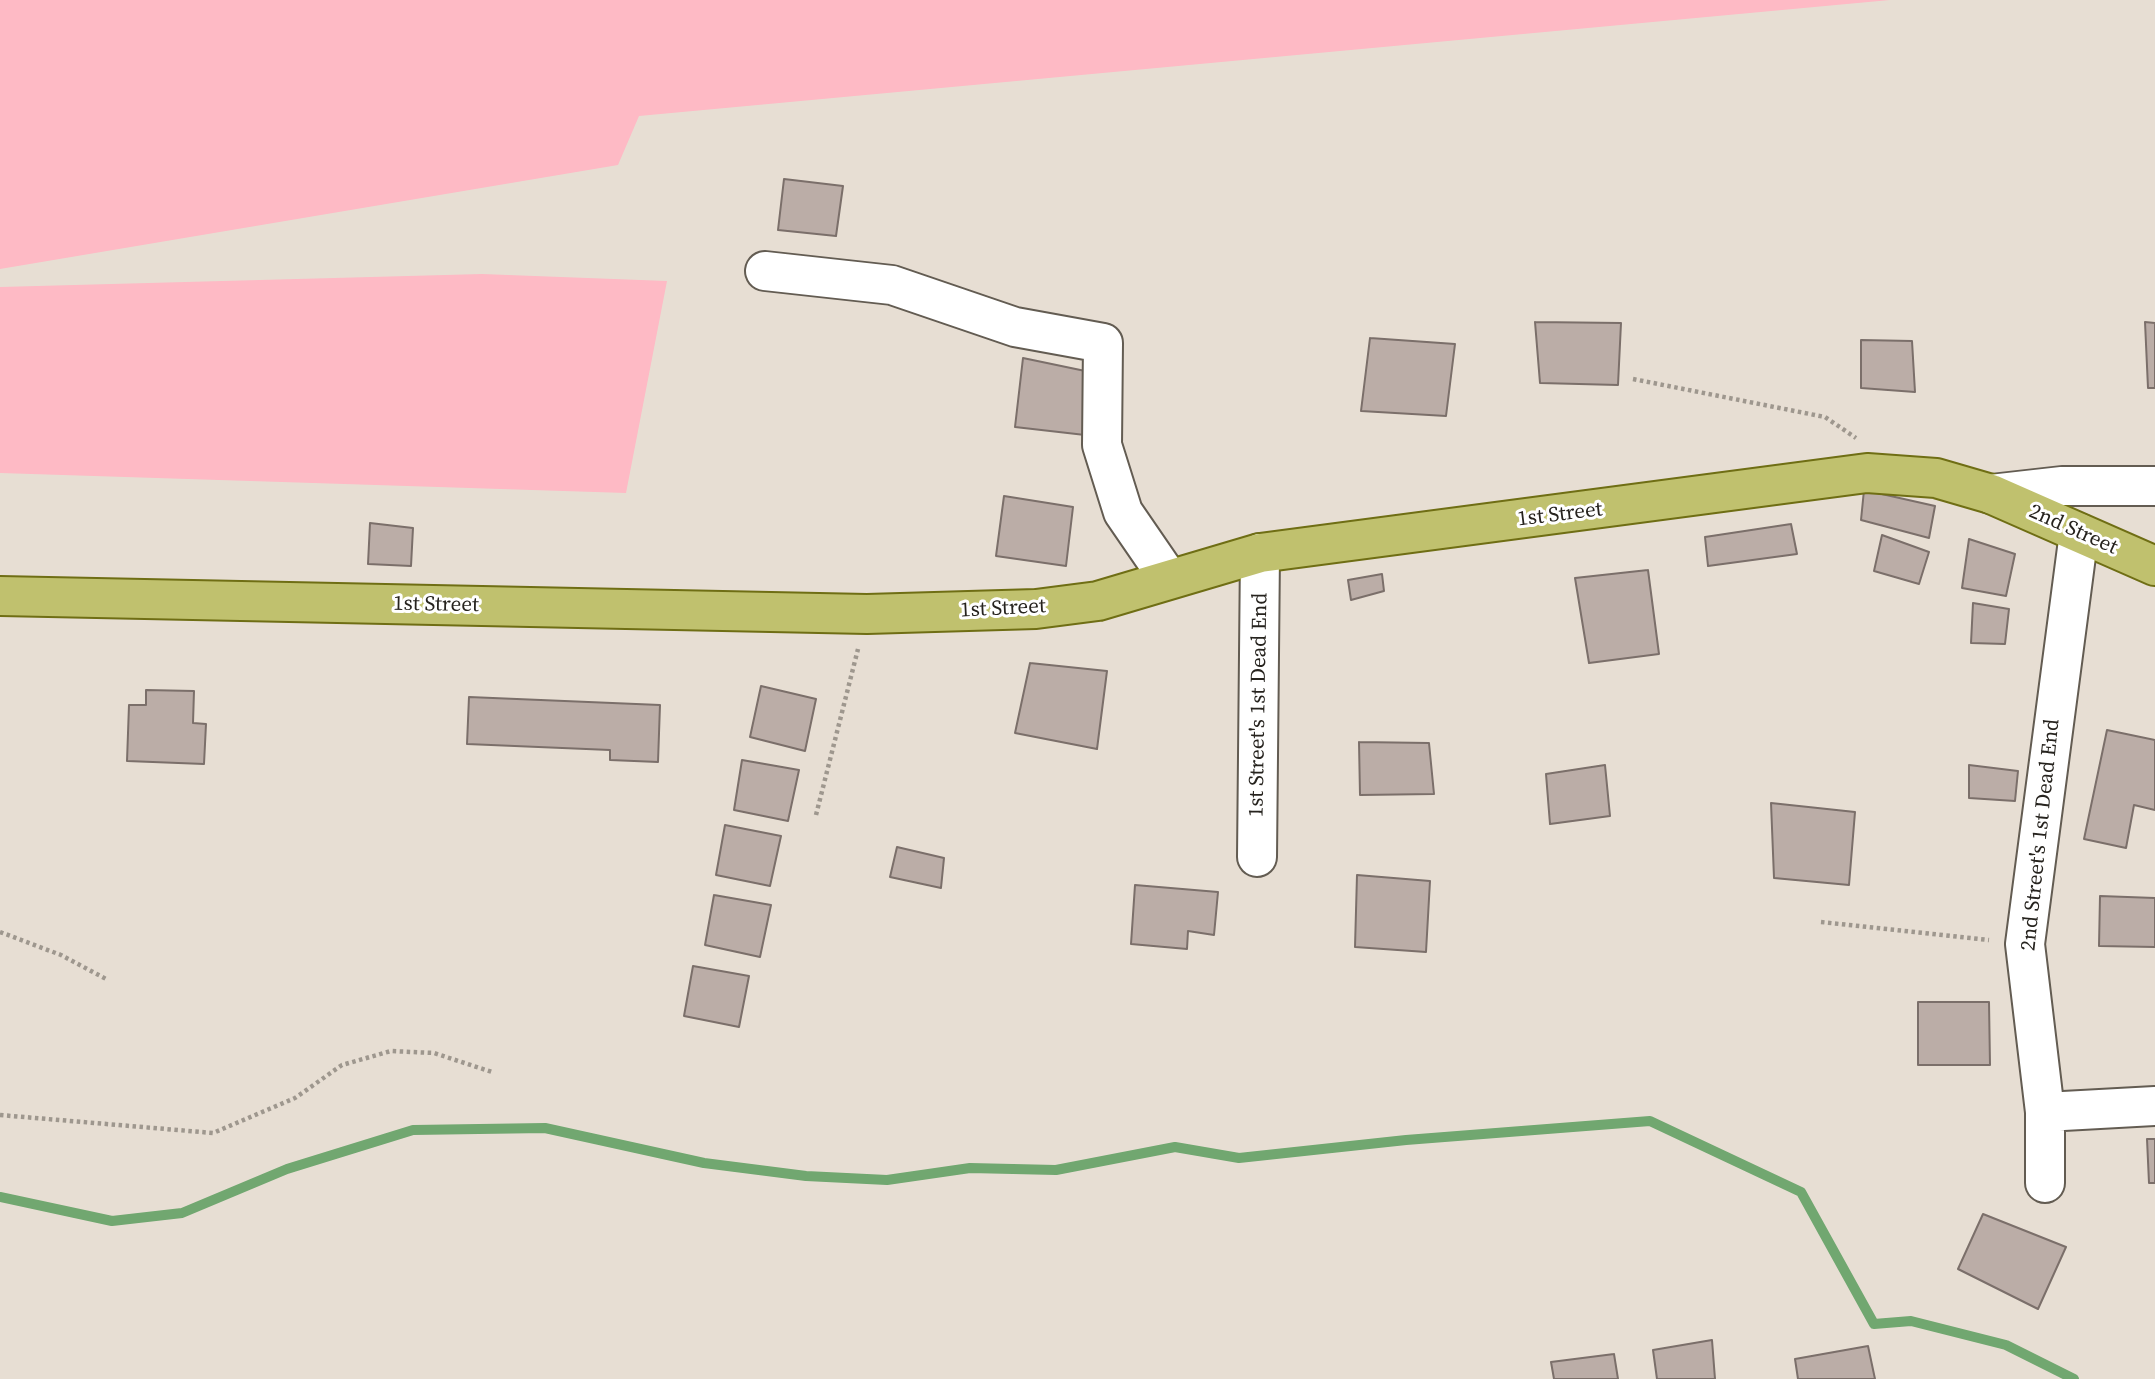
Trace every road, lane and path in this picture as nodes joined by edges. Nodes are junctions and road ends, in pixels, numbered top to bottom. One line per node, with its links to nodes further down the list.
1 (765, 271): 9 (street)
2 (1633, 379): 3 (path)
3 (1867, 473): 5 (main road, 1st Street); 7 (main road, 1st Street)
4 (2155, 486): 5 (street)
5 (1991, 494): 6 (main road, 2nd Street)
6 (2078, 533): 8 (main road, 2nd Street); 16 (street, 2nd Street's 1st Dead End)
7 (1260, 553): 9 (main road, 1st Street); 13 (street, 1st Street's 1st Dead End)
8 (2155, 566)
9 (1169, 579): 11 (main road, 1st Street)
10 (0, 596): 11 (main road, 1st Street)
11 (867, 614): 12 (path)
12 (816, 815)
13 (1257, 856)
14 (1821, 922): 16 (path)
15 (0, 932): 17 (path)
16 (2025, 944): 20 (street, 2nd Street's 1st Dead End)
17 (108, 980)
18 (492, 1072): 21 (path)
19 (2155, 1106): 20 (street)
20 (2045, 1112): 22 (street, 2nd Street's 1st Dead End)
21 (0, 1115)
22 (2045, 1183)

